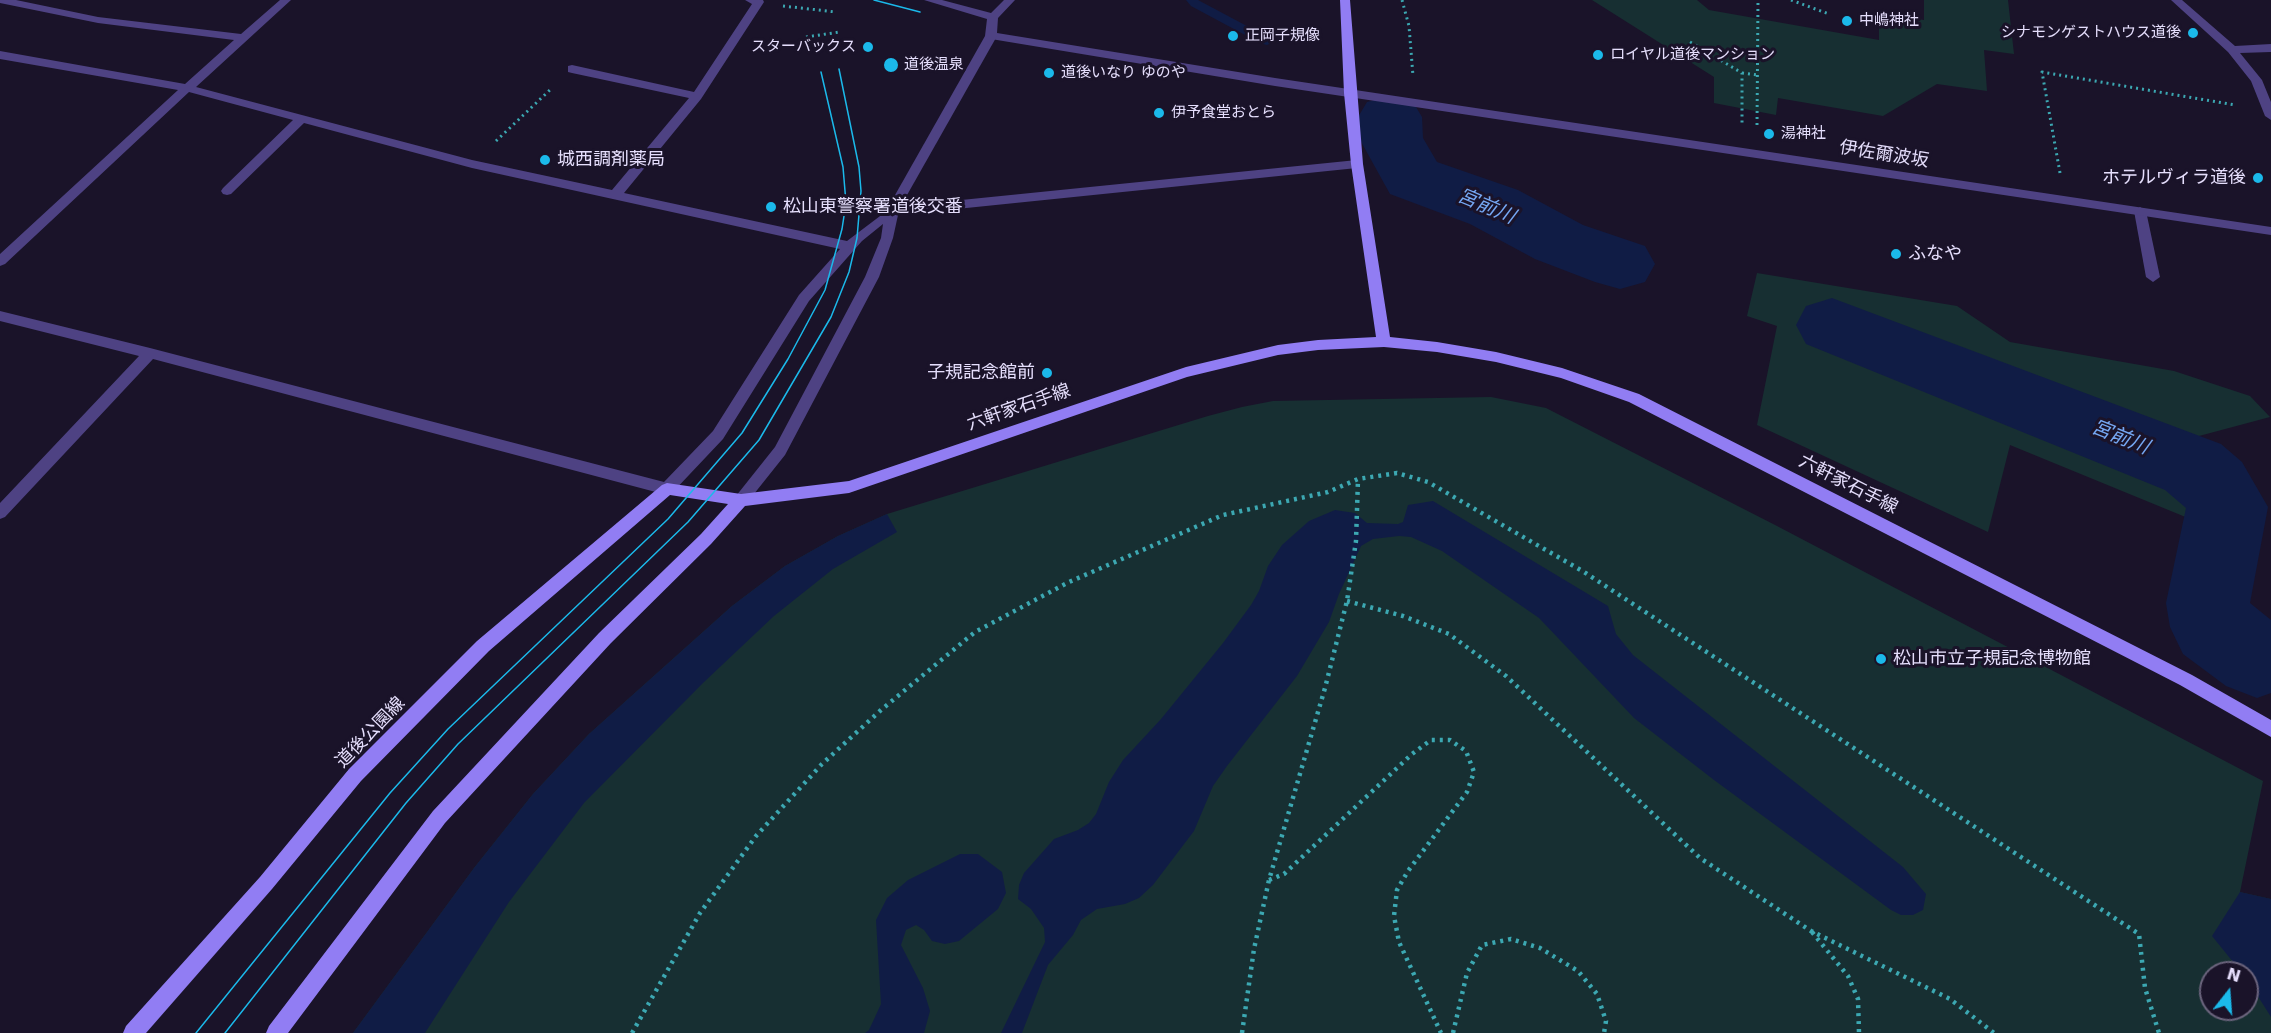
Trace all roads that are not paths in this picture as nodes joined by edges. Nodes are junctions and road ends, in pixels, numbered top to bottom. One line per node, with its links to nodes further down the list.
1 (0, 0): 10 (street)
2 (286, 0): 10 (street)
3 (929, 0): 8 (street)
4 (1010, 0): 8 (street)
5 (1346, 0): 16 (main road)
6 (2176, 0): 12 (street)
7 (755, 1): 17 (street)
8 (993, 17): 9 (street)
9 (991, 36): 16 (street, 伊佐爾波坂); 23 (street)
10 (243, 38): 15 (street)
11 (2271, 48): 12 (street)
12 (2232, 51): 18 (street)
13 (0, 55): 15 (street)
14 (572, 69): 17 (street)
15 (187, 88): 19 (street); 27 (street)
16 (1350, 93): 20 (main road); 24 (street, 伊佐爾波坂)
17 (697, 96): 22 (street)
18 (2270, 113)
19 (302, 118): 21 (street); 22 (street)
20 (1357, 164): 23 (street); 30 (main road)
21 (226, 190)
22 (615, 195): 26 (street)
23 (892, 211): 26 (street); 33 (street)
24 (2140, 211): 25 (street, 伊佐爾波坂); 28 (street)
25 (2271, 231)
26 (849, 246): 32 (street)
27 (0, 261)
28 (2153, 277)
29 (0, 316): 31 (street)
30 (1384, 342): 33 (main road, 六軒家石手線); 35 (main road, 六軒家石手線)
31 (150, 353): 32 (street); 34 (street)
32 (667, 489): 33 (main road, 六軒家石手線); 36 (main road, 道後公園線)
33 (741, 500): 37 (main road)
34 (0, 513)
35 (2271, 729)
36 (133, 1033)
37 (276, 1033)

